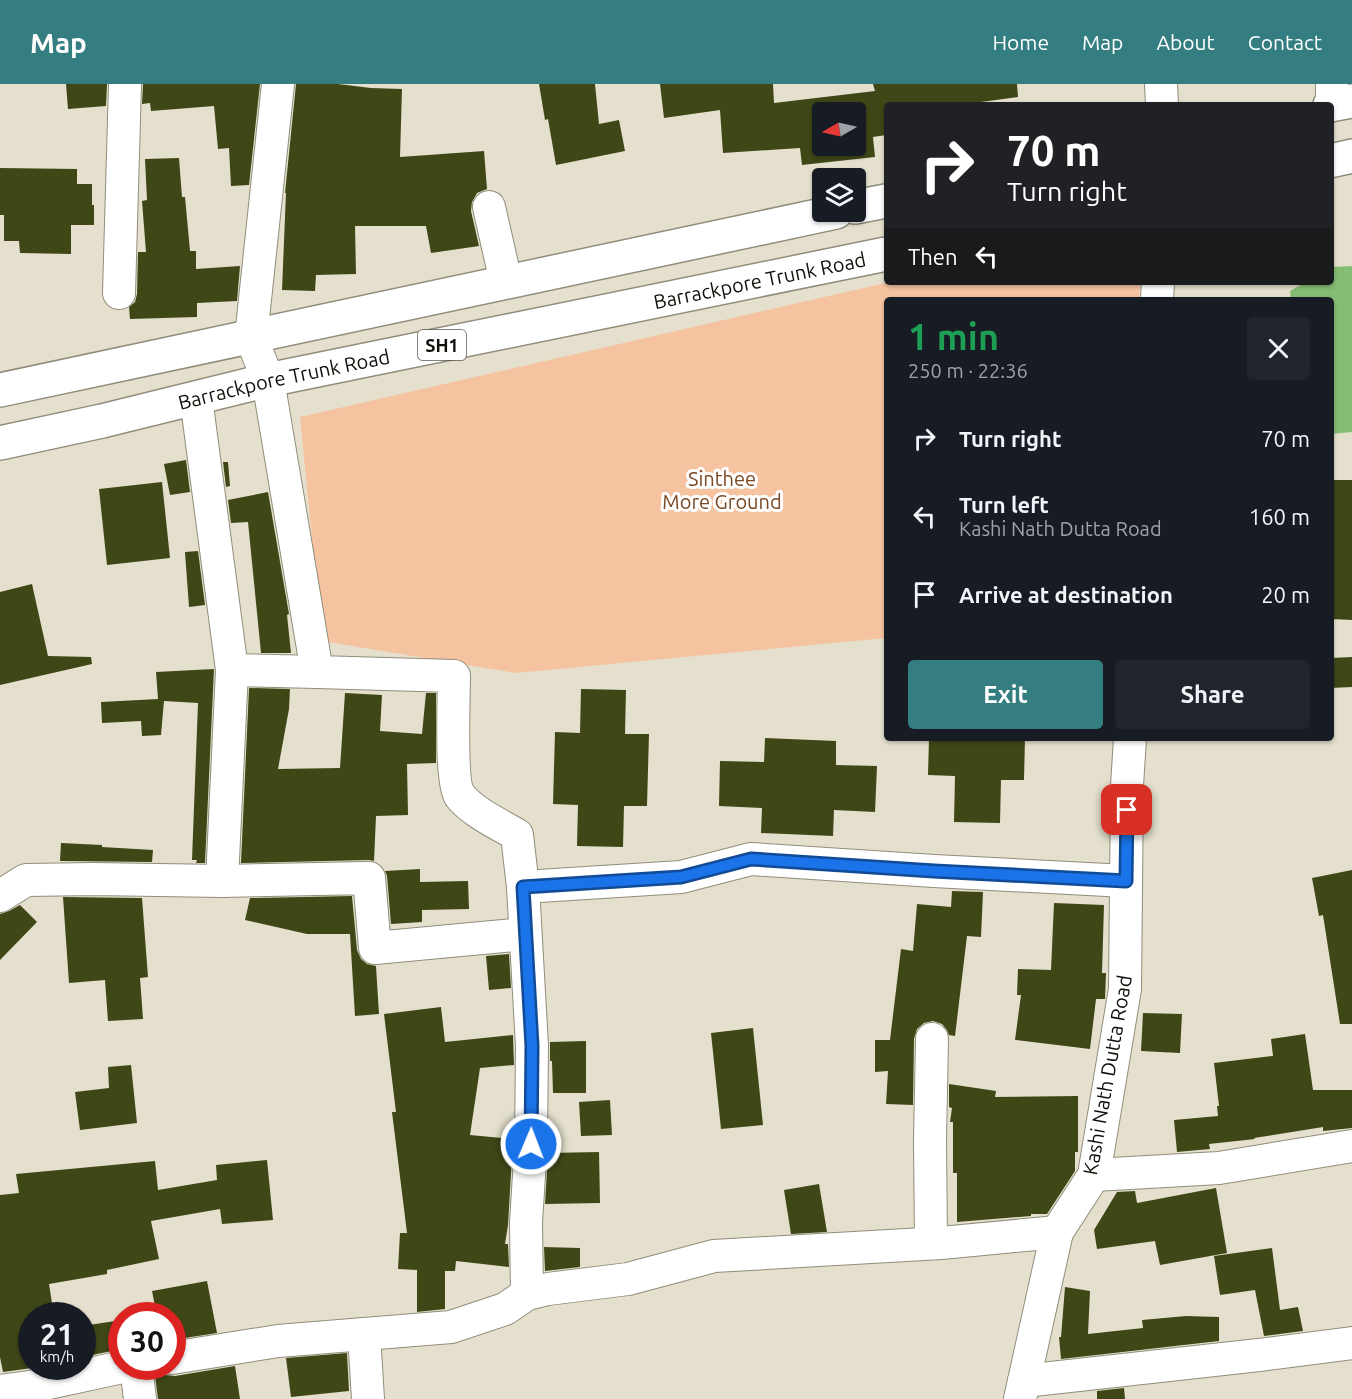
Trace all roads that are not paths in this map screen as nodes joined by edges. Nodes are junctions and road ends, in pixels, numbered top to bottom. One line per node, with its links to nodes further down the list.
1 (125, 84): 13 (street)
2 (278, 84): 14 (street)
3 (1161, 84): 4 (street)
4 (1162, 102)
5 (1352, 156): 6 (main road)
6 (1334, 160)
7 (884, 201): 8 (main road)
8 (866, 205)
9 (489, 207): 12 (street)
10 (812, 217): 12 (main road, SH1)
11 (884, 254): 15 (main road, Barrackpore Trunk Road / SH1)
12 (506, 282): 14 (main road, SH1)
13 (119, 293)
14 (251, 337): 15 (street); 16 (main road, SH1)
15 (268, 380): 17 (main road, Barrackpore Trunk Road / SH1); 20 (street)
16 (0, 390)
17 (196, 398): 18 (main road, Barrackpore Trunk Road / SH1); 19 (street)
18 (0, 442)
19 (232, 670): 20 (street); 22 (street)
20 (317, 672): 24 (street)
21 (1130, 741): 23 (street, Kashi Nath Dutta Road)
22 (222, 880): 25 (street); 26 (street)
23 (1126, 881): 24 (street); 29 (street, Kashi Nath Dutta Road)
24 (523, 887): 26 (street)
25 (0, 896)
26 (525, 934): 32 (street)
27 (932, 1039): 31 (street)
28 (1352, 1146): 29 (street)
29 (1094, 1175): 30 (street, Kashi Nath Dutta Road)
30 (1057, 1232): 31 (street); 38 (street, Kashi Nath Dutta Road)
31 (931, 1243): 32 (street)
32 (527, 1294): 33 (street)
33 (364, 1334): 35 (street); 41 (street)
34 (1352, 1343): 38 (street)
35 (186, 1357)
36 (108, 1371): 39 (street)
37 (138, 1380): 40 (street)
38 (1022, 1390)
39 (21, 1392)
40 (140, 1399)
41 (368, 1399)

